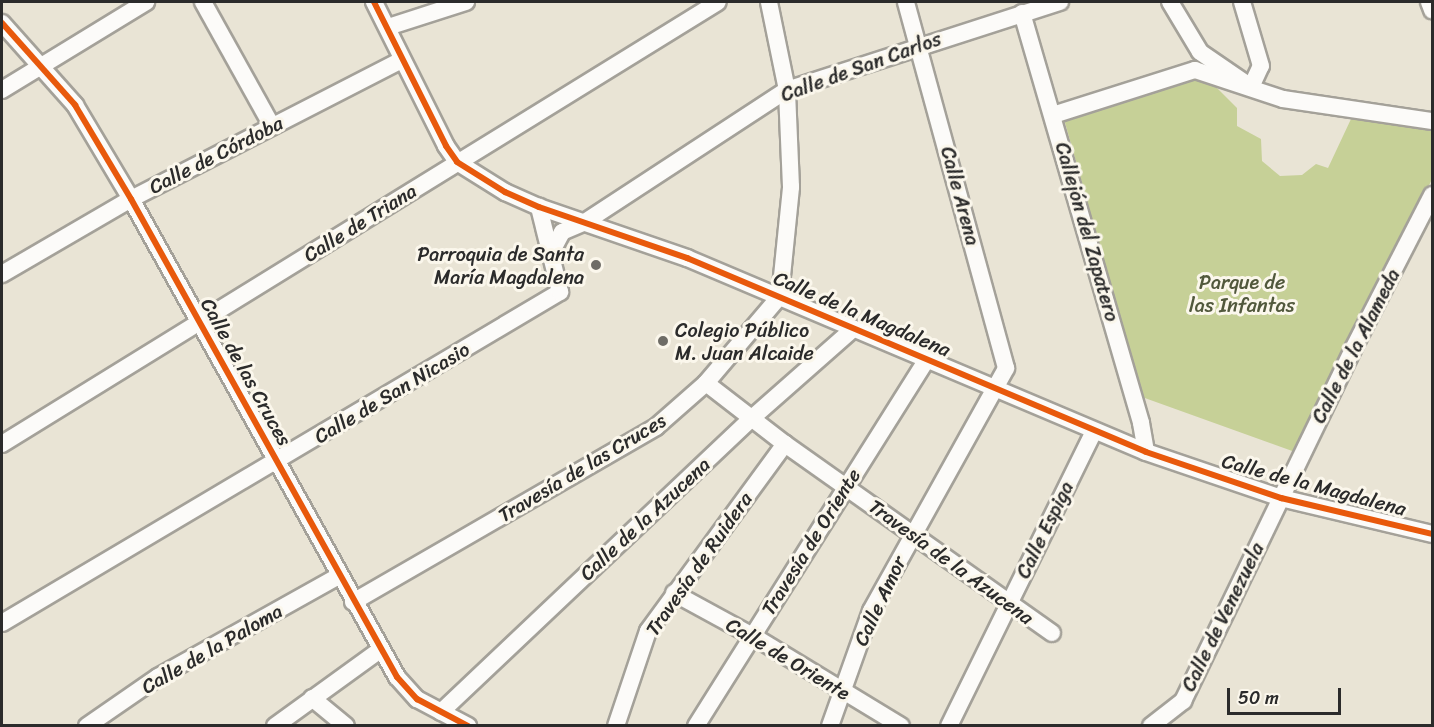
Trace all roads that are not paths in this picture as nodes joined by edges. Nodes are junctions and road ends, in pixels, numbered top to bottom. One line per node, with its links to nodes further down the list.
1 (146, 2): 18 (street)
2 (203, 2): 24 (street)
3 (374, 2): 15 (street)
4 (466, 2): 15 (street)
5 (718, 2): 25 (street, Calle de Triana)
6 (768, 2): 21 (street)
7 (906, 2): 16 (street, Calle Arena)
8 (1060, 2): 13 (street, Calle de San Carlos)
9 (1170, 2): 19 (street)
10 (1242, 2): 19 (street)
11 (1429, 2): 12 (street)
12 (1432, 10)
13 (1022, 13): 16 (street, Calle de San Carlos); 22 (street, Callejón del Zapatero)
14 (2, 23): 18 (street, Calle de las Cruces)
15 (388, 27): 17 (street)
16 (920, 45): 21 (street, Calle de San Carlos); 37 (street, Calle Arena)
17 (401, 60): 24 (street, Calle de Córdoba); 25 (street)
18 (38, 68): 20 (street); 27 (street, Calle de las Cruces)
19 (1251, 87): 22 (street); 23 (street)
20 (2, 90)
21 (787, 90): 29 (street, Calle de San Carlos); 32 (street)
22 (1053, 115): 42 (street, Callejón del Zapatero)
23 (1432, 121)
24 (272, 126): 27 (street, Calle de Córdoba)
25 (458, 162): 28 (street, Calle de la Magdalena); 33 (street, Calle de Triana)
26 (1432, 195): 45 (street, Calle de la Alameda)
27 (131, 199): 31 (street, Calle de Córdoba); 33 (street, Calle de las Cruces)
28 (539, 207): 29 (street, Calle de la Magdalena); 30 (street)
29 (585, 222): 30 (street, Calle de San Carlos); 32 (street, Calle de la Magdalena)
30 (551, 253): 43 (street, Calle de San Nicasio)
31 (2, 274)
32 (780, 296): 34 (street, Calle de la Magdalena); 36 (street, Travesía de las Cruces)
33 (199, 322): 40 (street, Calle de Triana); 43 (street, Calle de las Cruces)
34 (853, 329): 35 (street, Calle de la Magdalena); 38 (street, Calle de la Azucena)
35 (927, 359): 37 (street, Calle de la Magdalena); 44 (street, Travesía de Oriente)
36 (706, 383): 38 (street, Travesía de la Azucena); 51 (street, Travesía de las Cruces)
37 (995, 388): 39 (street, Calle de la Magdalena); 46 (street, Calle Amor)
38 (752, 418): 41 (street, Travesía de la Azucena); 58 (street, Calle de la Azucena)
39 (1094, 431): 42 (street, Calle de la Magdalena); 50 (street, Calle Espiga)
40 (2, 444)
41 (785, 444): 44 (street, Travesía de la Azucena); 49 (street, Travesía de Ruidera)
42 (1146, 452): 45 (street, Calle de la Magdalena)
43 (277, 462): 48 (street, Calle de las Cruces); 52 (street, Calle de San Nicasio)
44 (845, 485): 46 (street, Travesía de la Azucena); 54 (street, Travesía de Oriente)
45 (1281, 498): 47 (street, Calle de la Magdalena); 68 (street, Calle de Venezuela)
46 (914, 533): 50 (street, Travesía de la Azucena); 56 (street, Calle Amor)
47 (1432, 534)
48 (339, 576): 51 (street, Calle de las Cruces); 59 (street, Calle de la Paloma)
49 (674, 593): 54 (street, Calle de Oriente); 63 (street, Travesía de Ruidera)
50 (1010, 600): 53 (street, Travesía de la Azucena); 67 (street, Calle Espiga)
51 (353, 602): 55 (street, Calle de las Cruces)
52 (2, 623)
53 (1052, 633)
54 (753, 636): 56 (street, Calle de Oriente); 64 (street, Travesía de Oriente)
55 (380, 650): 57 (street); 58 (street, Calle de las Cruces)
56 (842, 692): 65 (street, Calle Amor); 66 (street, Calle de Oriente)
57 (312, 698): 60 (street); 61 (street)
58 (441, 712): 62 (street, Calle de las Cruces)
59 (87, 726)
60 (275, 726)
61 (346, 726)
62 (468, 726)
63 (616, 726)
64 (696, 726)
65 (830, 726)
66 (901, 726)
67 (949, 726)
68 (1151, 726)

